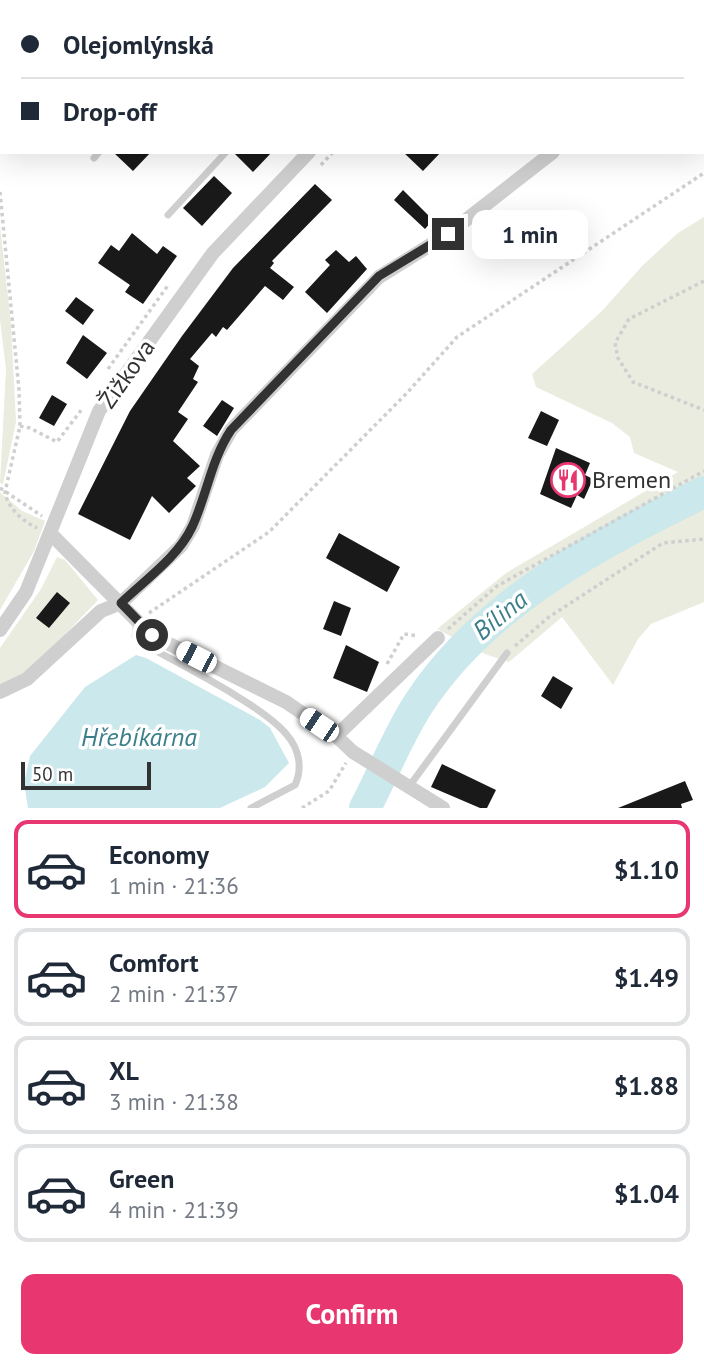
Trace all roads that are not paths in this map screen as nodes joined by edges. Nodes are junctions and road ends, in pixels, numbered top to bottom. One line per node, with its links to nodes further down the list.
1 (224, 154): 4 (lane)
2 (307, 154): 5 (street, Žižkova)
3 (550, 154): 6 (street)
4 (167, 215)
5 (54, 529): 6 (street); 8 (street, Žižkova)
6 (121, 603): 7 (street); 11 (street)
7 (137, 621): 12 (street); 14 (lane)
8 (0, 630)
9 (438, 638): 12 (street)
10 (506, 653): 13 (lane)
11 (0, 692)
12 (336, 736): 13 (street)
13 (402, 784): 15 (street)
14 (251, 808)
15 (443, 808)

